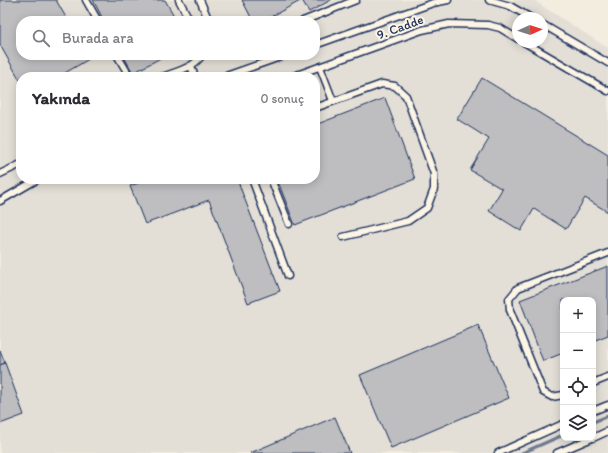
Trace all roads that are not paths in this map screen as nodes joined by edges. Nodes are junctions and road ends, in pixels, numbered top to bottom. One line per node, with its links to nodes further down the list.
1 (86, 0): 8 (lane)
2 (179, 0): 9 (lane)
3 (200, 0): 10 (lane)
4 (356, 0): 11 (lane)
5 (448, 0): 14 (lane, 9. Cadde)
6 (489, 0): 7 (lane)
7 (520, 12)
8 (95, 16)
9 (187, 16)
10 (208, 16)
11 (316, 16)
12 (548, 28): 19 (lane)
13 (512, 35): 21 (lane, 9. Cadde)
14 (320, 43)
15 (534, 48): 27 (lane)
16 (120, 60): 22 (lane)
17 (199, 60): 20 (lane)
18 (271, 60): 25 (lane)
19 (608, 63)
20 (191, 66): 23 (lane); 24 (lane)
21 (320, 67): 26 (lane, 9. Cadde); 28 (lane)
22 (127, 72)
23 (175, 72)
24 (193, 72)
25 (237, 72)
26 (306, 72)
27 (608, 91)
28 (334, 101): 29 (lane); 37 (lane)
29 (320, 106)
30 (16, 166): 31 (lane)
31 (0, 174)
32 (29, 184): 35 (lane)
33 (254, 184): 39 (lane)
34 (273, 184): 36 (lane)
35 (0, 201)
36 (289, 224)
37 (343, 237)
38 (608, 253): 42 (lane)
39 (288, 276)
40 (608, 377): 41 (lane)
41 (596, 382)
42 (560, 396)
43 (608, 405): 44 (lane)
44 (596, 410)
45 (560, 425): 49 (lane)
46 (608, 431): 47 (lane)
47 (596, 437)
48 (586, 441): 50 (lane)
49 (498, 453)
50 (557, 453)

